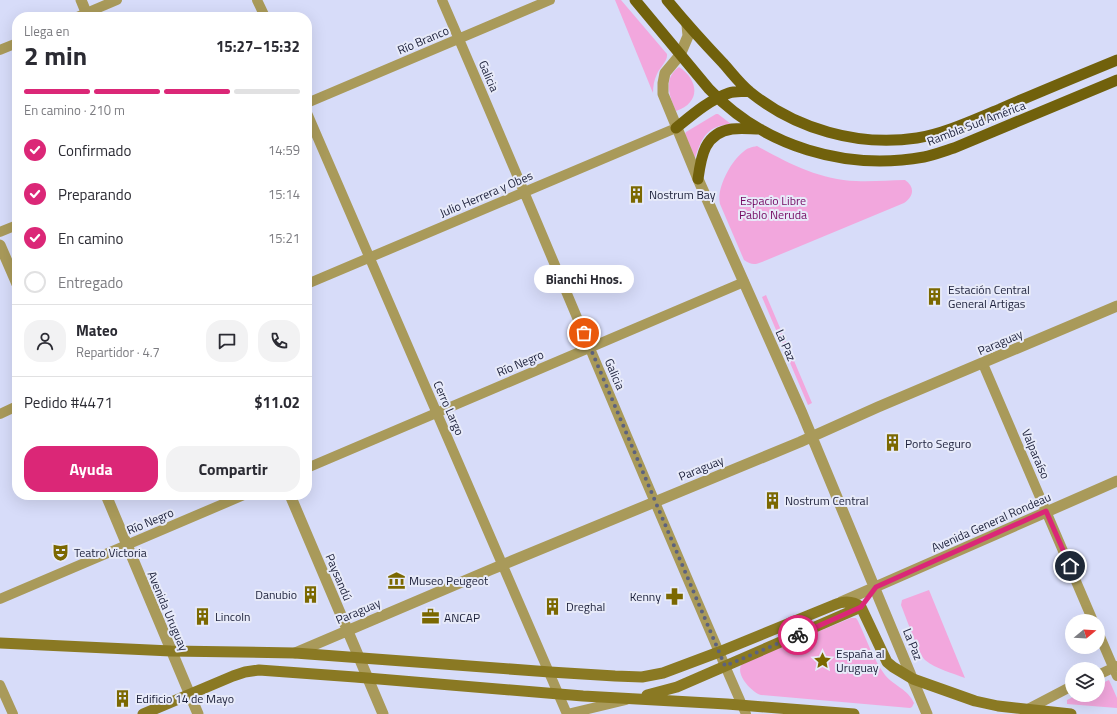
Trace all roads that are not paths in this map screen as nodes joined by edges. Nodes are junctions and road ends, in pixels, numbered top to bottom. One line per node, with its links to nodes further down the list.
1 (81, 0): 8 (street)
2 (117, 0): 9 (street)
3 (257, 0): 10 (street)
4 (442, 0): 12 (street, Galicia)
5 (635, 0): 15 (main road, Rambla Sud América)
6 (667, 0): 11 (main road, Rambla Sud América)
7 (546, 1): 12 (street, Río Branco)
8 (83, 12)
9 (92, 12)
10 (263, 12)
11 (687, 25): 15 (street, La Paz); 18 (main road, Rambla Sud América)
12 (459, 39): 20 (street, Río Branco); 25 (street, Galicia)
13 (12, 45): 14 (street)
14 (0, 50)
15 (680, 55): 19 (main road, Rambla Sud América); 22 (street, La Paz)
16 (1117, 60): 18 (main road, Rambla Sud América)
17 (1117, 80): 23 (main road, Rambla Sud América)
18 (749, 91): 19 (main road)
19 (718, 98): 22 (main road); 23 (main road, Rambla Sud América)
20 (312, 101)
21 (312, 125): 29 (street, Cerro Largo)
22 (676, 128): 24 (street, La Paz); 25 (street, Julio Herrera y Obes)
23 (760, 129): 24 (main road)
24 (698, 179): 32 (street, La Paz)
25 (525, 192): 29 (street, Julio Herrera y Obes); 34 (street, Galicia)
26 (12, 227): 27 (street)
27 (0, 232)
28 (0, 245): 30 (street)
29 (370, 258): 31 (street, Julio Herrera y Obes); 37 (street, Cerro Largo)
30 (12, 273)
31 (312, 282)
32 (744, 282): 34 (street, Río Negro); 39 (street, La Paz)
33 (1117, 306): 35 (street, Paraguay)
34 (589, 347): 37 (street, Río Negro); 45 (street, Galicia)
35 (983, 364): 39 (street, Paraguay); 46 (street, Valparaíso)
36 (12, 408): 38 (street)
37 (437, 413): 40 (street, Río Negro); 48 (street, Cerro Largo)
38 (0, 414)
39 (812, 437): 45 (street, Paraguay); 49 (street, La Paz)
40 (312, 466)
41 (1117, 482): 46 (street, Avenida General Rondeau)
42 (108, 500): 47 (street, Avenida Uruguay)
43 (232, 500): 47 (street, Río Negro)
44 (292, 500): 54 (street, Paysandú)
45 (655, 502): 48 (street, Paraguay); 58 (street, Galicia)
46 (1046, 511): 49 (street, Avenida General Rondeau); 53 (street, Valparaíso)
47 (127, 545): 50 (street, Río Negro); 57 (street, Avenida Uruguay)
48 (503, 565): 54 (street, Paraguay); 63 (street, Cerro Largo)
49 (876, 587): 51 (street, Avenida General Rondeau); 52 (street, Avenida General Rondeau); 66 (street, La Paz)
50 (0, 599)
51 (840, 602): 52 (main road); 58 (main road, Avenida General Rondeau)
52 (861, 607): 61 (main road, Avenida General Rondeau); 66 (main road, La Paz)
53 (1090, 614)
54 (348, 630): 59 (street, Paraguay); 60 (street, Paysandú)
55 (0, 643): 57 (main road, Avenida General Rondeau)
56 (1105, 647): 62 (street)
57 (171, 651): 59 (main road, Avenida General Rondeau); 69 (street, Avenida Uruguay)
58 (719, 652): 61 (street, Galicia); 63 (main road, Avenida General Rondeau)
59 (295, 653): 60 (main road, Avenida General Rondeau)
60 (360, 658): 63 (main road, Avenida General Rondeau); 65 (street, Paysandú)
61 (725, 666): 71 (main road, Avenida General Rondeau); 72 (street, Galicia)
62 (1116, 670): 64 (street)
63 (550, 672): 70 (street, Cerro Largo)
64 (1105, 672)
65 (368, 678): 69 (main road); 70 (main road); 77 (street, Paysandú)
66 (913, 679): 73 (main road); 80 (street, La Paz)
67 (0, 685): 74 (street)
68 (1065, 690): 73 (street)
69 (190, 694): 75 (main road); 76 (street, Avenida Uruguay)
70 (558, 694): 71 (main road); 78 (street, Cerro Largo)
71 (636, 698): 72 (main road); 78 (street, Avenida General Rondeau)
72 (744, 709): 79 (main road)
73 (1028, 709): 81 (main road)
74 (13, 714)
75 (143, 714)
76 (198, 714)
77 (384, 714)
78 (567, 714)
79 (854, 714)
80 (927, 714)
81 (1071, 714)

